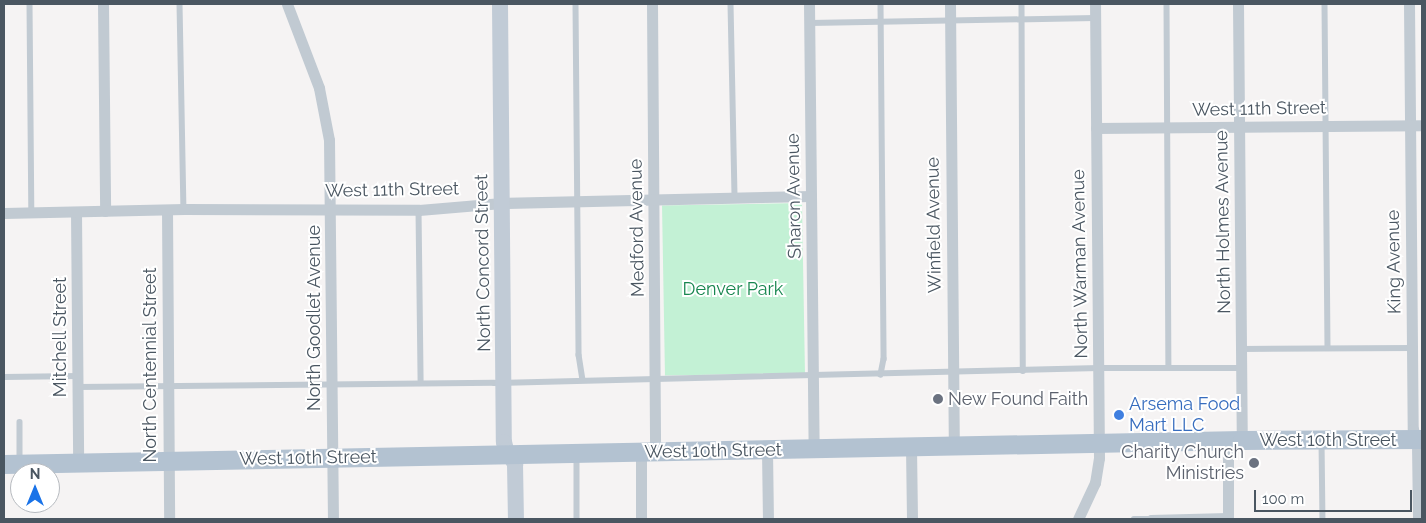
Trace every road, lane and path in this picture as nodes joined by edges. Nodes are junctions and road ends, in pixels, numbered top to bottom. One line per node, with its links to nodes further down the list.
1 (30, 4): 41 (lane)
2 (103, 4): 39 (street)
3 (180, 4): 35 (lane)
4 (287, 4): 34 (street, North Goodlet Avenue)
5 (500, 4): 33 (main road, North Concord Street)
6 (576, 4): 32 (lane)
7 (652, 4): 31 (street, Medford Avenue)
8 (732, 4): 30 (lane)
9 (809, 4): 22 (street, Sharon Avenue)
10 (881, 4): 21 (lane)
11 (950, 4): 20 (street, Winfield Avenue)
12 (1022, 4): 19 (lane)
13 (1095, 4): 18 (street, North Warman Avenue)
14 (1167, 4): 27 (lane)
15 (1238, 4): 25 (street, North Holmes Avenue)
16 (1325, 4): 26 (lane)
17 (1409, 4): 23 (street, King Avenue)
18 (1095, 18): 19 (lane); 28 (street, North Warman Avenue)
19 (1023, 19): 20 (lane); 48 (lane)
20 (950, 20): 21 (lane); 49 (street, Winfield Avenue)
21 (881, 22): 22 (lane); 50 (lane)
22 (810, 23): 29 (street, Sharon Avenue)
23 (1410, 125): 24 (street, West 11th Street); 26 (street, West 11th Street); 43 (street, King Avenue)
24 (1422, 125)
25 (1239, 126): 26 (street, West 11th Street); 27 (street, West 11th Street); 44 (street, North Holmes Avenue)
26 (1327, 126): 42 (lane)
27 (1169, 127): 28 (street, West 11th Street); 46 (lane)
28 (1096, 128): 45 (street, North Warman Avenue)
29 (811, 196): 30 (street, West 11th Street); 51 (street, Sharon Avenue)
30 (735, 198): 31 (street, West 11th Street)
31 (654, 200): 32 (street, West 11th Street); 53 (street, Medford Avenue)
32 (578, 202): 33 (street, West 11th Street); 54 (lane)
33 (502, 203): 37 (street, West 11th Street); 55 (main road, North Concord Street)
34 (331, 208): 35 (street, West 11th Street); 37 (street, West 11th Street); 58 (street, North Goodlet Avenue)
35 (184, 209): 36 (street, West 11th Street)
36 (167, 210): 39 (street, West 11th Street); 59 (street, North Centennial Street)
37 (419, 210): 57 (lane)
38 (76, 212): 39 (street, West 11th Street); 41 (street, West 11th Street); 56 (street, Mitchell Street)
39 (105, 212)
40 (4, 213): 41 (street, West 11th Street)
41 (32, 213)
42 (1328, 348): 43 (lane); 44 (lane)
43 (1412, 348): 61 (street, King Avenue)
44 (1242, 349): 47 (street, North Holmes Avenue)
45 (1099, 368): 46 (lane); 48 (lane); 64 (street, North Warman Avenue)
46 (1169, 368): 47 (lane)
47 (1242, 368): 63 (street, North Holmes Avenue)
48 (1024, 371): 49 (lane)
49 (953, 374): 50 (lane); 65 (street, Winfield Avenue)
50 (882, 375): 51 (lane)
51 (813, 376): 53 (lane); 67 (street, Sharon Avenue)
52 (4, 377): 56 (lane)
53 (656, 379): 54 (lane); 69 (street, Medford Avenue)
54 (583, 380): 55 (lane)
55 (504, 381): 57 (lane); 71 (main road, North Concord Street)
56 (78, 382): 59 (lane); 76 (street, Mitchell Street)
57 (421, 383): 58 (lane)
58 (332, 385): 59 (lane); 72 (street, North Goodlet Avenue)
59 (168, 386): 73 (street, North Centennial Street)
60 (20, 422): 74 (lane)
61 (1419, 439): 62 (main road, West 10th Street); 89 (street, King Avenue)
62 (1322, 440): 63 (main road, West 10th Street); 88 (lane)
63 (1235, 441): 64 (main road, West 10th Street); 77 (street, North Holmes Avenue)
64 (1100, 443): 65 (main road, West 10th Street); 85 (street, North Warman Avenue)
65 (954, 446): 66 (main road, West 10th Street)
66 (912, 447): 67 (main road, West 10th Street); 84 (street)
67 (814, 449): 68 (main road, West 10th Street)
68 (767, 450): 69 (main road, West 10th Street); 83 (street)
69 (648, 452): 70 (main road, West 10th Street); 82 (street, Medford Avenue)
70 (577, 453): 71 (main road, West 10th Street); 81 (lane)
71 (510, 454): 72 (main road, West 10th Street); 80 (main road, North Concord Street)
72 (333, 458): 73 (main road, West 10th Street); 79 (street, North Goodlet Avenue)
73 (168, 461): 76 (main road, West 10th Street); 78 (street, North Centennial Street)
74 (12, 463)
75 (60, 463): 76 (main road, West 10th Street)
76 (78, 463)
77 (1228, 518): 87 (lane)
78 (168, 519)
79 (333, 519)
80 (516, 519)
81 (577, 519)
82 (641, 519)
83 (768, 519)
84 (912, 519)
85 (1078, 519)
86 (1134, 519): 87 (lane)
87 (1151, 519)
88 (1323, 519)
89 (1418, 519)

